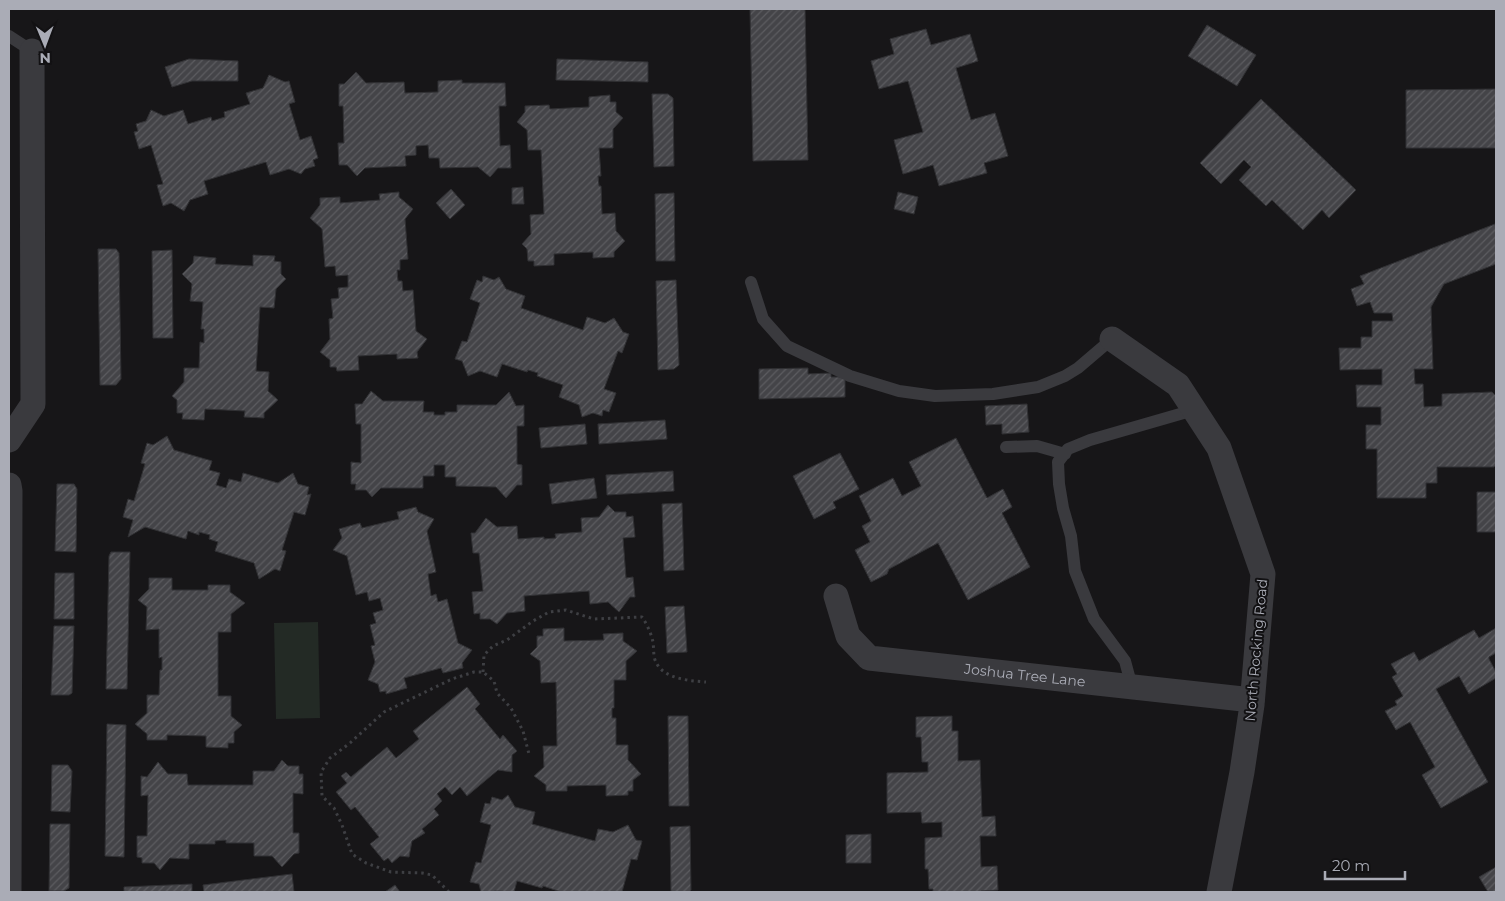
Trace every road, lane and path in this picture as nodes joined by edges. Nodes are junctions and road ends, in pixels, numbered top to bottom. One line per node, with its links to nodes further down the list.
1 (9, 36): 2 (lane)
2 (32, 51): 6 (street)
3 (751, 282): 4 (lane)
4 (1112, 339): 5 (street, North Rocking Road)
5 (1194, 410): 8 (lane); 14 (street, North Rocking Road)
6 (9, 440)
7 (1006, 447): 8 (lane)
8 (1065, 454): 13 (lane)
9 (9, 485): 16 (street)
10 (836, 596): 13 (street, Joshua Tree Lane)
11 (483, 672): 12 (path); 15 (path); 17 (path)
12 (706, 682)
13 (1132, 687): 14 (street, Joshua Tree Lane)
14 (1252, 700): 18 (street, North Rocking Road)
15 (529, 754)
16 (9, 892)
17 (449, 892)
18 (1219, 892)

